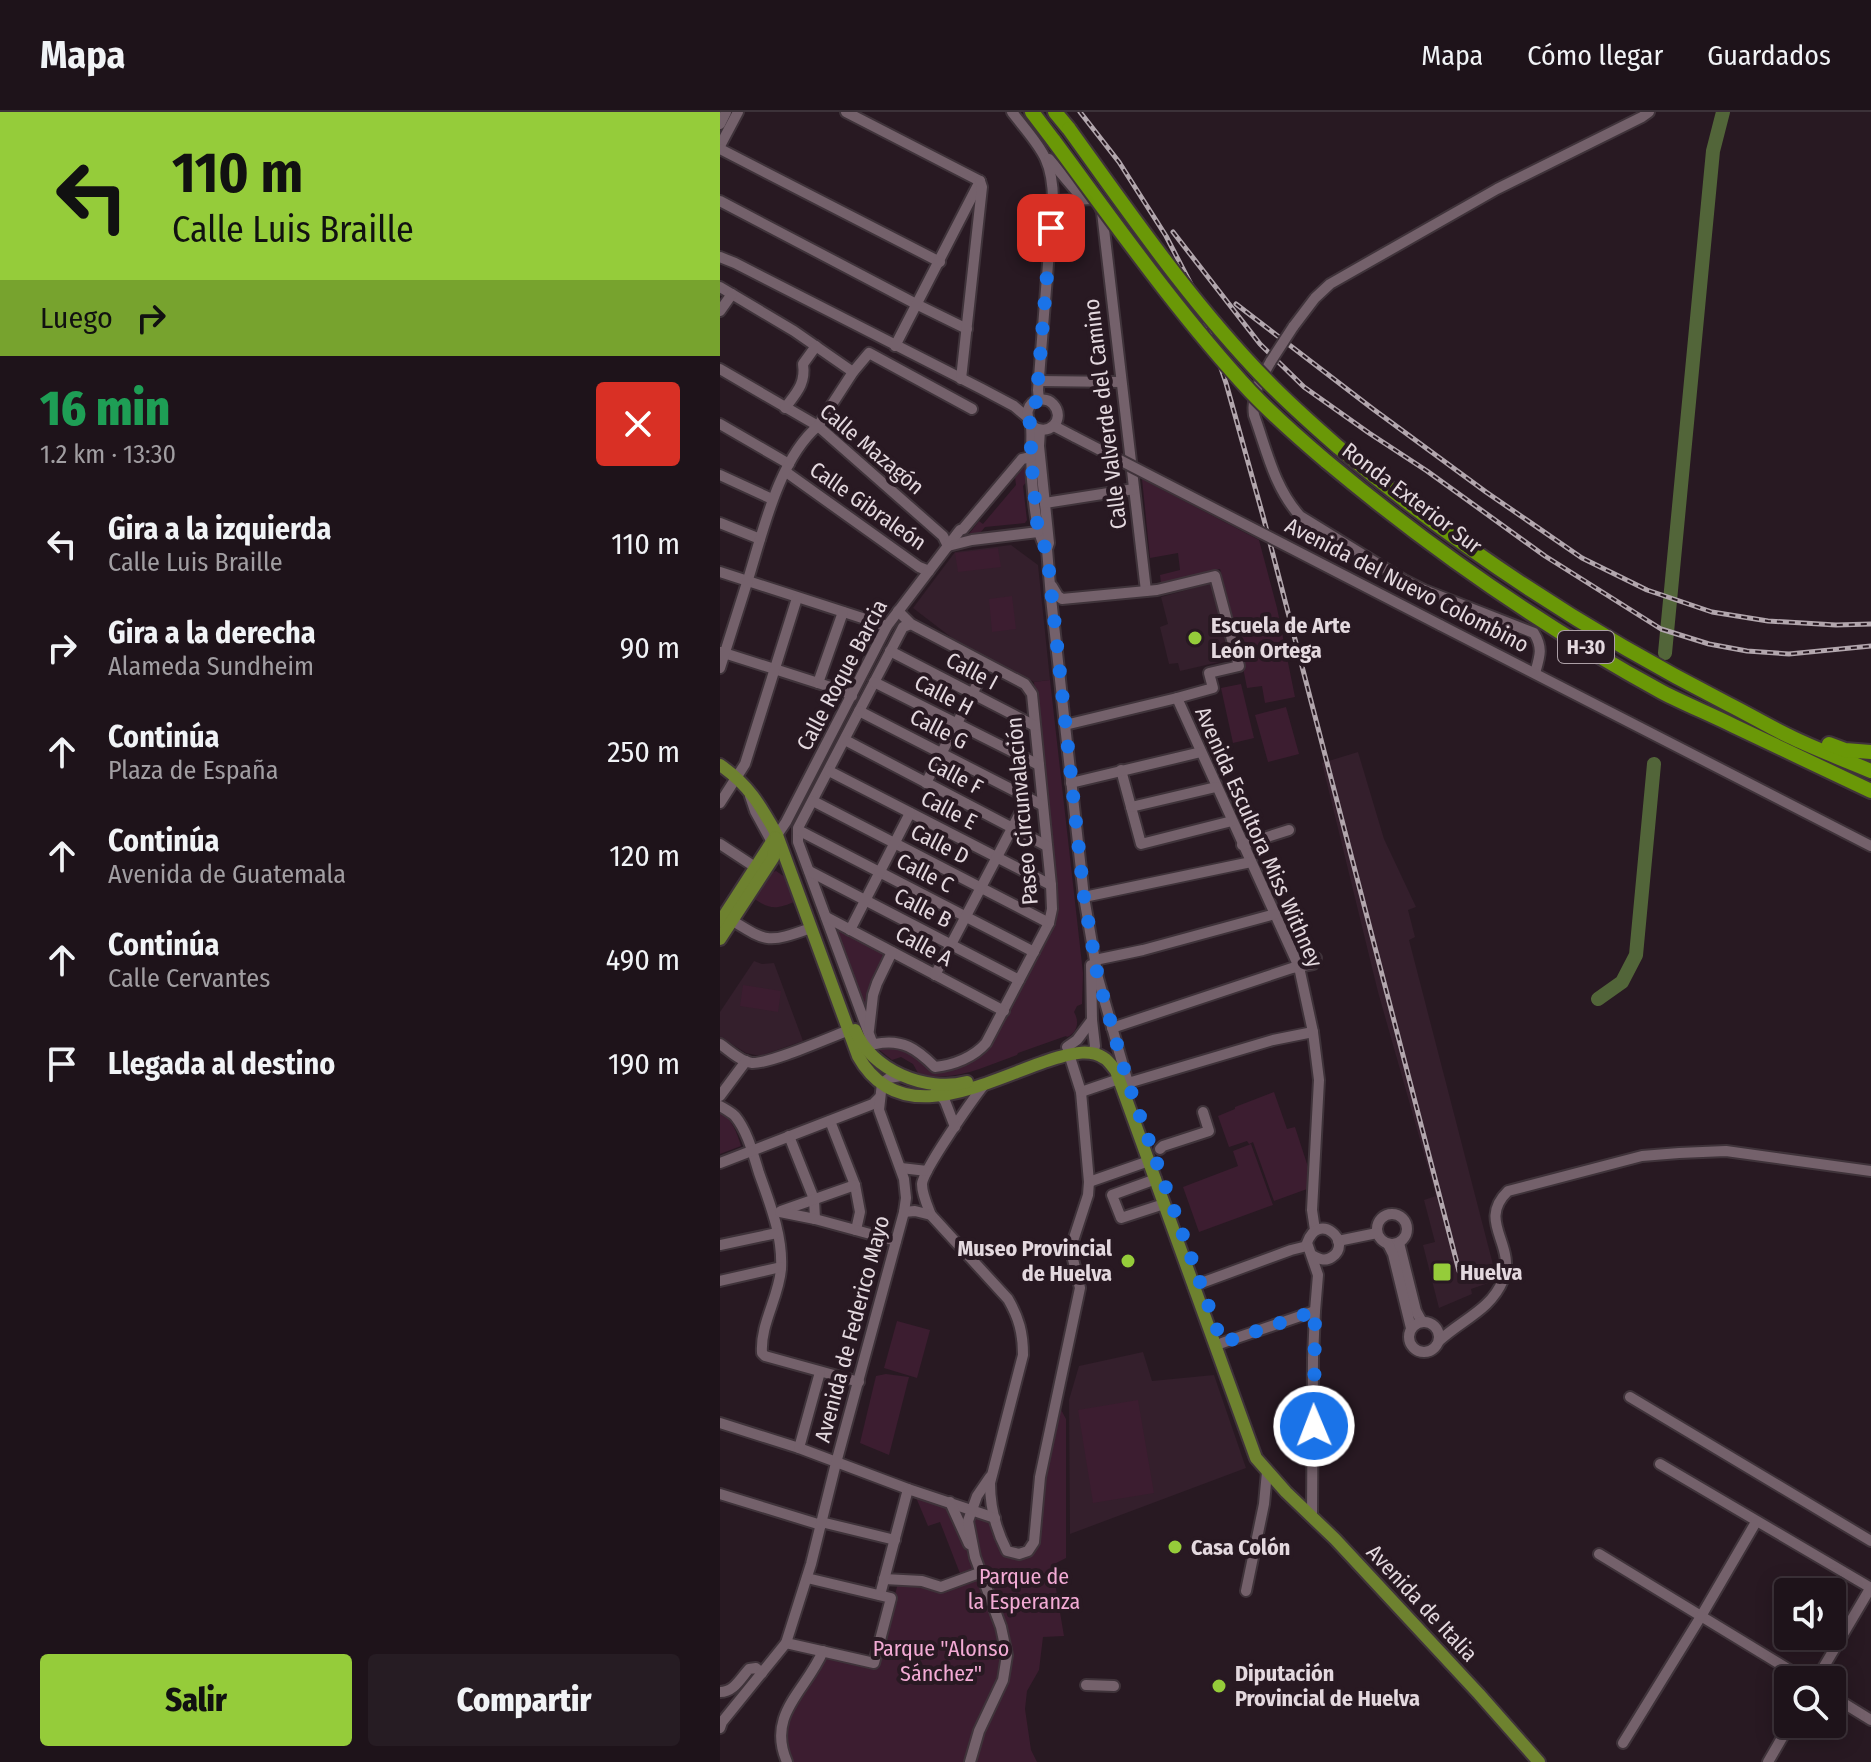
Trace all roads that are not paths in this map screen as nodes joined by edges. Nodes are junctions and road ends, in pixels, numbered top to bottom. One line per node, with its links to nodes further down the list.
1 (726, 112): 8 (street)
2 (738, 112): 9 (street)
3 (846, 112): 11 (street)
4 (1012, 112): 10 (street, Calle Valverde del Camino)
5 (1032, 112): 94 (highway, Ronda Exterior Sur / H-30, bridge)
6 (1055, 112): 76 (highway, Ronda Exterior Sur / H-30, bridge)
7 (1649, 112): 69 (street, bridge)
8 (720, 124)
9 (720, 148): 21 (street)
10 (1045, 154): 12 (street, Calle Valverde del Camino); 14 (street)
11 (980, 181): 17 (street); 18 (street)
12 (1082, 198): 14 (street); 34 (street, Calle Valverde del Camino)
13 (720, 201): 15 (street)
14 (1053, 201): 33 (street)
15 (737, 211): 16 (street); 25 (street)
16 (720, 212)
17 (979, 218): 18 (street); 27 (street)
18 (960, 219): 21 (street)
19 (720, 248): 22 (street)
20 (720, 257): 22 (street)
21 (940, 262): 25 (street)
22 (735, 263): 29 (street)
23 (720, 287): 24 (street)
24 (732, 294): 26 (street); 28 (street)
25 (918, 305): 27 (street); 29 (street)
26 (720, 311)
27 (967, 329): 32 (street)
28 (816, 346): 31 (street); 35 (street)
29 (895, 346): 32 (street)
30 (721, 372): 35 (street, Calle Mazagón)
31 (853, 372): 36 (street); 39 (street)
32 (961, 379): 37 (street)
33 (1038, 381): 34 (street); 37 (street)
34 (1121, 382): 45 (street, Calle Valverde del Camino)
35 (785, 408): 39 (street, Calle Mazagón)
36 (972, 409)
37 (1033, 415): 40 (street); 40 (street); 41 (street); 44 (street)
38 (720, 424): 42 (street, Calle Gibraleón)
39 (818, 426): 42 (street); 53 (street, Calle Mazagón)
40 (1054, 426): 69 (street, Avenida del Nuevo Colombino, bridge)
41 (1031, 457): 44 (street); 49 (street, Calle Roque Barcia); 50 (street)
42 (787, 468): 46 (street); 55 (street, Calle Gibraleón)
43 (720, 475): 46 (street)
44 (1042, 477): 47 (street)
45 (1134, 489): 47 (street); 59 (street, Calle Valverde del Camino)
46 (772, 499): 51 (street)
47 (1045, 508): 50 (street); 54 (street)
48 (720, 523): 51 (street)
49 (963, 529): 52 (street); 53 (street, Calle Roque Barcia)
50 (1038, 532): 52 (street); 54 (street)
51 (760, 539): 57 (street)
52 (972, 540): 53 (street)
53 (952, 546): 55 (street, Calle Roque Barcia)
54 (1047, 549): 58 (street)
55 (929, 571): 62 (street, Calle Roque Barcia)
56 (720, 572): 57 (street)
57 (748, 581): 60 (street); 65 (street)
58 (1051, 585): 59 (street); 78 (street)
59 (1146, 591): 74 (street)
60 (797, 598): 61 (street); 68 (street)
61 (843, 612): 62 (street); 71 (street)
62 (893, 618): 63 (street); 73 (street, Calle Roque Barcia)
63 (907, 625): 64 (street); 79 (street, Paseo Circunvalación)
64 (890, 651): 70 (street); 72 (street, Calle I)
65 (722, 653): 66 (street); 68 (street)
66 (720, 668)
67 (985, 669): 72 (street)
68 (776, 670): 71 (street); 90 (street)
69 (1535, 673): 110 (street, Avenida del Nuevo Colombino)
70 (874, 682): 75 (street); 77 (street, Calle H)
71 (818, 683): 73 (street)
72 (972, 694): 77 (street); 79 (street, Calle I)
73 (852, 696): 105 (street, Calle Roque Barcia)
74 (1177, 698): 78 (street); 81 (street, Avenida Escultora Miss Withney)
75 (859, 711): 80 (street); 83 (street, Calle G)
76 (1741, 711): 82 (highway); 89 (highway, Ronda Exterior Sur / H-30)
77 (957, 724): 83 (street); 86 (street, Calle H)
78 (1065, 725): 92 (street)
79 (1035, 726): 86 (street, Paseo Circunvalación)
80 (845, 740): 88 (street); 91 (street, Calle F)
81 (1201, 752): 87 (street); 93 (street, Avenida Escultora Miss Withney)
82 (1871, 752)
83 (941, 753): 91 (street); 95 (street, Calle G)
84 (720, 756): 90 (main road)
85 (720, 765): 90 (main road)
86 (1039, 765): 98 (street, Paseo Circunvalación)
87 (1121, 770): 92 (street); 99 (street)
88 (829, 771): 96 (street); 100 (street, Calle E)
89 (1871, 771)
90 (739, 774): 97 (street); 105 (main road); 105 (main road)
91 (926, 783): 102 (street, Calle F)
92 (1071, 783): 119 (street)
93 (1216, 787): 99 (street); 101 (street, Avenida Escultora Miss Withney)
94 (1871, 791)
95 (1028, 798): 98 (street, Calle G); 102 (street)
96 (813, 801): 103 (street); 106 (street, Calle D)
97 (720, 803)
98 (1042, 805): 109 (street, Paseo Circunvalación)
99 (1131, 807): 101 (street)
100 (910, 813): 106 (street); 111 (street, Calle E)
101 (1232, 821): 108 (street, Avenida Escultora Miss Withney)
102 (1013, 828): 109 (street, Calle F); 111 (street)
103 (798, 830): 114 (street); 115 (street, Calle C)
104 (1289, 830): 108 (street)
105 (776, 838): 113 (main road); 116 (main road); 148 (main road)
106 (895, 843): 115 (street); 118 (street, Calle D)
107 (720, 844): 113 (street)
108 (1242, 845): 112 (street, Avenida Escultora Miss Withney)
109 (1047, 846): 117 (street, Paseo Circunvalación)
110 (1871, 846)
111 (997, 857): 117 (street, Calle E); 118 (street)
112 (1251, 862): 119 (street); 121 (street, Avenida Escultora Miss Withney)
113 (759, 870): 116 (main road); 124 (main road)
114 (809, 871): 120 (street, Calle B); 123 (street)
115 (880, 872): 120 (street); 122 (street, Calle C)
116 (791, 875): 126 (main road)
117 (1051, 885): 125 (street, Paseo Circunvalación)
118 (981, 888): 122 (street); 125 (street, Calle D)
119 (1084, 897): 133 (street)
120 (865, 900): 127 (street); 129 (street, Calle B)
121 (1275, 914): 133 (street); 134 (street, Avenida Escultora Miss Withney)
122 (966, 916): 129 (street); 131 (street, Calle C)
123 (826, 917): 127 (street, Calle A); 141 (street)
124 (725, 919): 126 (street); 128 (main road)
125 (1049, 923): 131 (street, Paseo Circunvalación)
126 (811, 928): 140 (main road)
127 (850, 930): 130 (street, Calle A)
128 (720, 939)
129 (951, 945): 135 (street); 136 (street, Calle B)
130 (892, 952): 135 (street, Calle A); 141 (street)
131 (1034, 952): 136 (street, Paseo Circunvalación)
132 (1316, 958): 134 (street)
133 (1095, 960): 138 (street); 139 (street)
134 (1299, 967): 139 (street); 142 (street, Avenida Escultora Miss Withney)
135 (935, 975): 137 (street, Calle A)
136 (1019, 980): 137 (street, Paseo Circunvalación)
137 (1004, 1011): 141 (street, Paseo Circunvalación)
138 (1092, 1020): 144 (street); 145 (street)
139 (1112, 1028): 149 (street)
140 (847, 1031): 146 (street); 147 (main road)
141 (869, 1031)
142 (1313, 1032): 149 (street); 179 (street, Avenida Escultora Miss Withney)
143 (720, 1044): 146 (street)
144 (1094, 1050): 145 (main road); 149 (main road)
145 (1068, 1051): 151 (main road); 152 (main road); 153 (street)
146 (746, 1061): 154 (street)
147 (865, 1069): 150 (main road); 156 (street, Avenida de Federico Mayo)
148 (901, 1076): 150 (street); 152 (main road)
149 (1124, 1081): 153 (street); 164 (main road); 191 (main road)
150 (882, 1083): 155 (main road); 156 (street)
151 (985, 1083): 155 (main road); 160 (street)
152 (932, 1085): 155 (street)
153 (1081, 1092): 170 (street)
154 (720, 1096)
155 (942, 1096): 160 (street)
156 (880, 1097): 159 (street); 166 (street, Avenida de Federico Mayo)
157 (720, 1106): 163 (street)
158 (1203, 1112): 162 (street)
159 (830, 1121): 161 (street); 171 (street)
160 (955, 1127): 167 (street)
161 (789, 1136): 163 (street); 172 (street)
162 (1160, 1149)
163 (752, 1150): 165 (street); 175 (street)
164 (1149, 1161): 169 (main road); 170 (street)
165 (720, 1163)
166 (901, 1168): 167 (street); 174 (street, Avenida de Federico Mayo)
167 (927, 1171): 176 (street)
168 (1871, 1171): 195 (street)
169 (1156, 1179): 173 (main road); 173 (street)
170 (1089, 1182): 215 (street)
171 (855, 1185): 172 (street); 178 (street)
172 (814, 1199): 175 (street); 177 (street)
173 (1164, 1204): 191 (main road)
174 (904, 1212): 176 (street); 182 (street, Avenida de Federico Mayo)
175 (777, 1213): 177 (street); 180 (street)
176 (931, 1215): 207 (street)
177 (815, 1219): 178 (street)
178 (856, 1230): 182 (street)
179 (1315, 1230): 183 (street); 186 (street)
180 (777, 1233): 185 (street); 188 (street)
181 (1377, 1233): 183 (street); 184 (street); 184 (street)
182 (896, 1241): 200 (street, Avenida de Federico Mayo)
183 (1338, 1241): 187 (street)
184 (1394, 1244): 193 (street); 196 (street)
185 (720, 1245)
186 (1310, 1251): 187 (street); 189 (street); 191 (street)
187 (1330, 1258): 189 (street)
188 (781, 1267): 190 (street); 199 (street)
189 (1318, 1275): 192 (street)
190 (720, 1281)
191 (1197, 1284): 198 (main road); 206 (main road)
192 (1315, 1311): 198 (street); 214 (street)
193 (1422, 1322): 194 (street); 196 (street)
194 (1436, 1326): 195 (street); 197 (street)
195 (1459, 1326): 197 (street)
196 (1411, 1328): 197 (street)
197 (1439, 1341)
198 (1222, 1343): 206 (main road)
199 (820, 1372): 200 (street); 203 (street)
200 (859, 1382): 204 (street, Avenida de Federico Mayo)
201 (1630, 1397): 219 (street)
202 (720, 1423): 203 (street)
203 (799, 1448): 204 (street)
204 (836, 1463): 208 (street); 217 (street, Avenida de Federico Mayo)
205 (1660, 1464): 216 (street)
206 (1267, 1472): 209 (main road, Avenida de Italia); 212 (street)
207 (991, 1476): 213 (street); 215 (street)
208 (908, 1489): 211 (street); 218 (street)
209 (1286, 1492): 212 (street); 214 (main road, Avenida de Italia)
210 (720, 1494): 217 (street)
211 (950, 1502): 213 (street); 221 (street)
212 (1264, 1504): 226 (street)
213 (972, 1509): 215 (street); 221 (street)
214 (1312, 1515): 242 (main road, Avenida de Italia)
215 (995, 1518)
216 (1756, 1522): 225 (street); 228 (street)
217 (821, 1524): 218 (street); 223 (street, Avenida de Federico Mayo)
218 (895, 1540): 224 (street)
219 (1871, 1541)
220 (1599, 1554): 228 (street)
221 (975, 1557): 222 (street)
222 (982, 1572): 224 (street); 244 (street)
223 (807, 1578): 227 (street); 229 (street, Avenida de Federico Mayo)
224 (884, 1579): 227 (street)
225 (1871, 1588): 232 (street)
226 (1246, 1591)
227 (886, 1597): 230 (street)
228 (1700, 1618): 231 (street); 241 (street)
229 (786, 1643): 230 (street); 233 (street)
230 (823, 1651): 243 (street)
231 (1782, 1666)
232 (1824, 1666)
233 (760, 1677): 236 (street); 239 (street)
234 (1086, 1685): 235 (street)
235 (1114, 1686)
236 (720, 1692)
237 (1846, 1705): 238 (street)
238 (1871, 1720)
239 (720, 1728)
240 (1782, 1738): 247 (street)
241 (1623, 1743)
242 (1525, 1744): 245 (main road, Avenida de Italia); 246 (main road, Avenida de Italia)
243 (787, 1762)
244 (970, 1762)
245 (1533, 1762)
246 (1539, 1762)
247 (1768, 1762)

